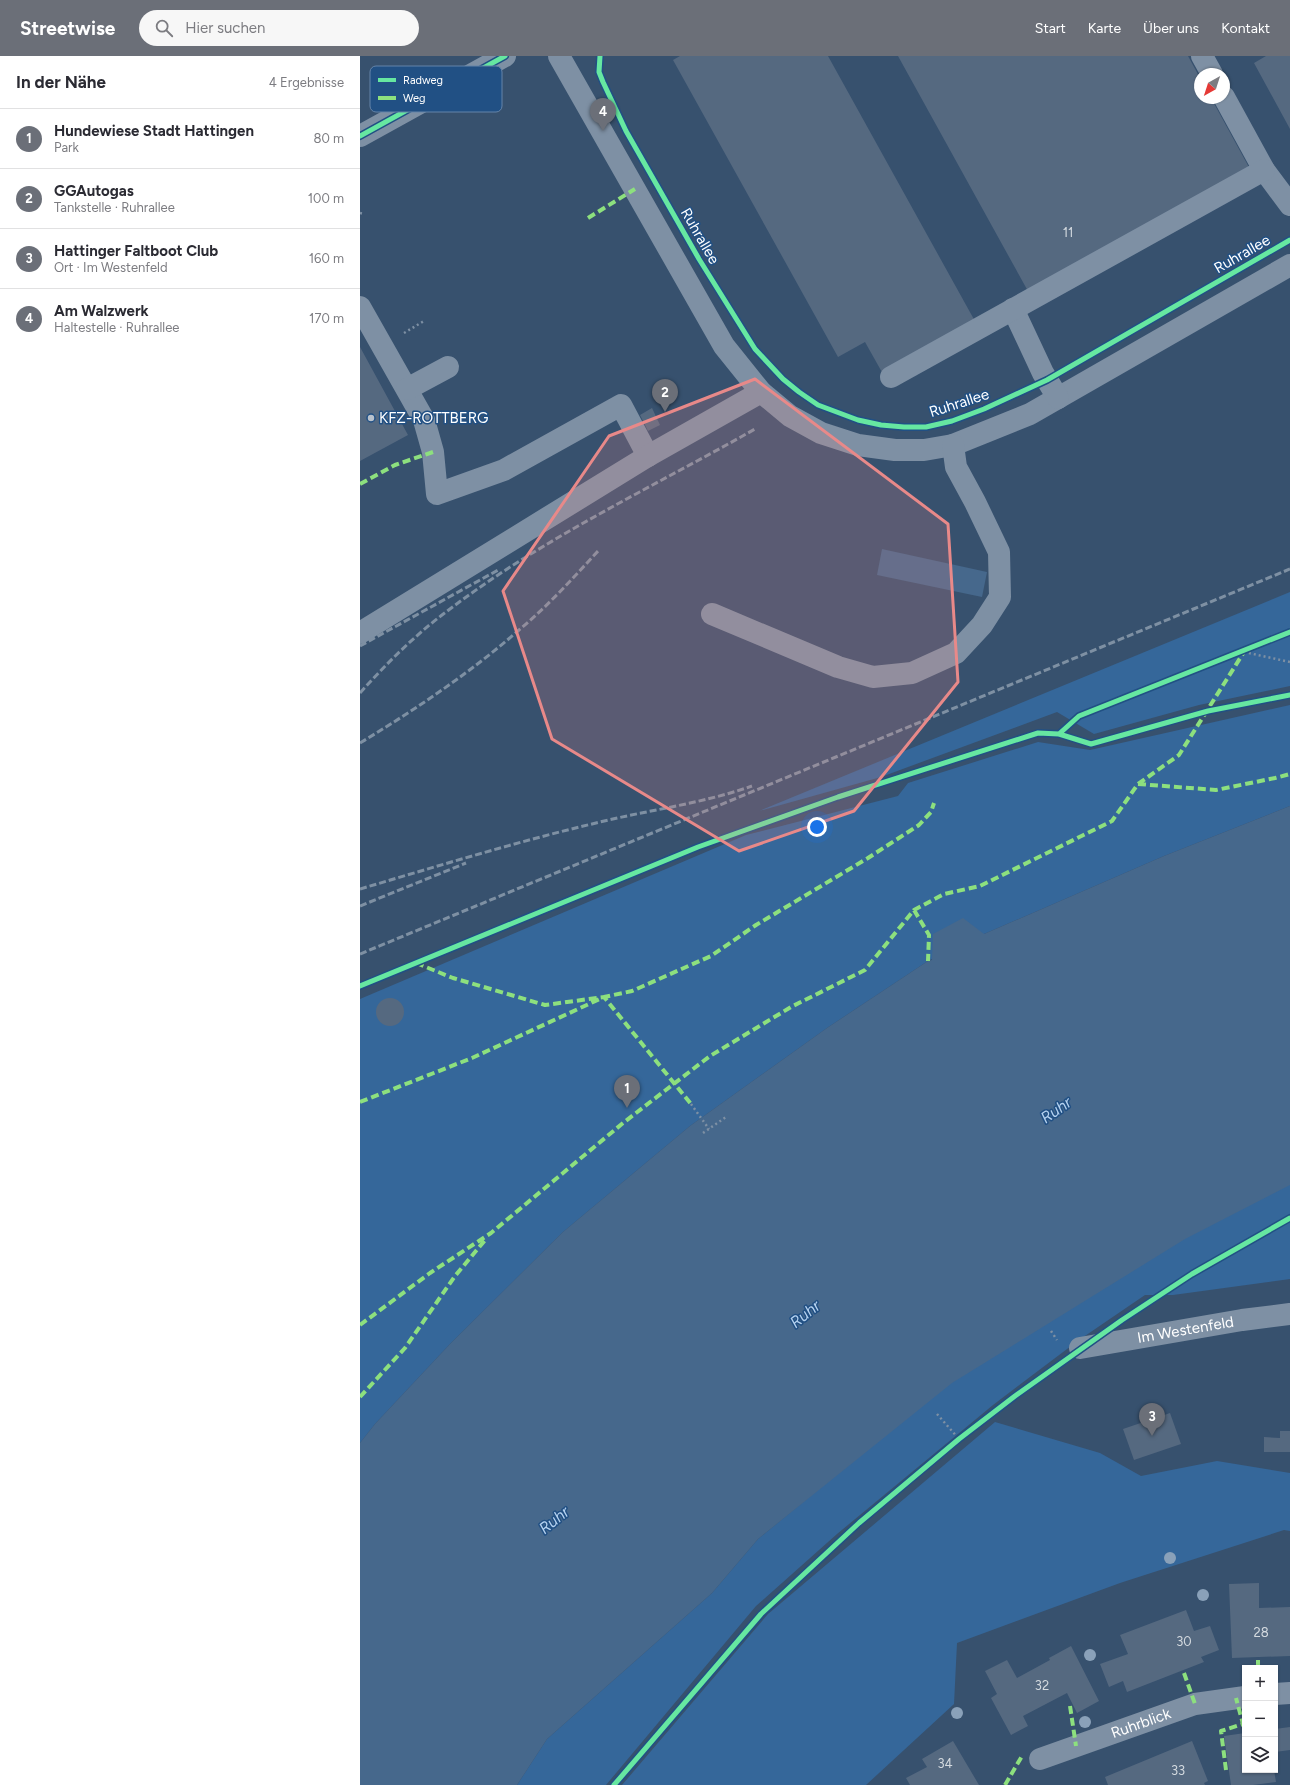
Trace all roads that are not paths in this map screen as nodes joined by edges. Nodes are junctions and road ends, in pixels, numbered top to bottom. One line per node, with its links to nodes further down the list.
1 (505, 56): 4 (street)
2 (559, 56): 17 (street)
3 (1202, 56): 5 (street)
4 (487, 66)
5 (1209, 68)
6 (1228, 104): 9 (street)
7 (404, 112): 8 (street)
8 (360, 136)
9 (1264, 170): 10 (street); 13 (street)
10 (1290, 205)
11 (1290, 265): 18 (street)
12 (360, 307): 16 (street)
13 (1013, 309): 15 (street); 18 (street)
14 (448, 367): 16 (street)
15 (891, 377)
16 (407, 389): 20 (street)
17 (761, 392): 19 (street); 20 (street)
18 (1058, 398): 19 (street)
19 (953, 446): 21 (street)
20 (648, 456): 22 (street)
21 (712, 614)
22 (360, 633)
23 (1290, 1314): 24 (street, Im Westenfeld)
24 (1080, 1348)
25 (1290, 1693): 26 (street)
26 (1278, 1694)
27 (1242, 1697): 28 (street, Ruhrblick)
28 (1040, 1759)

